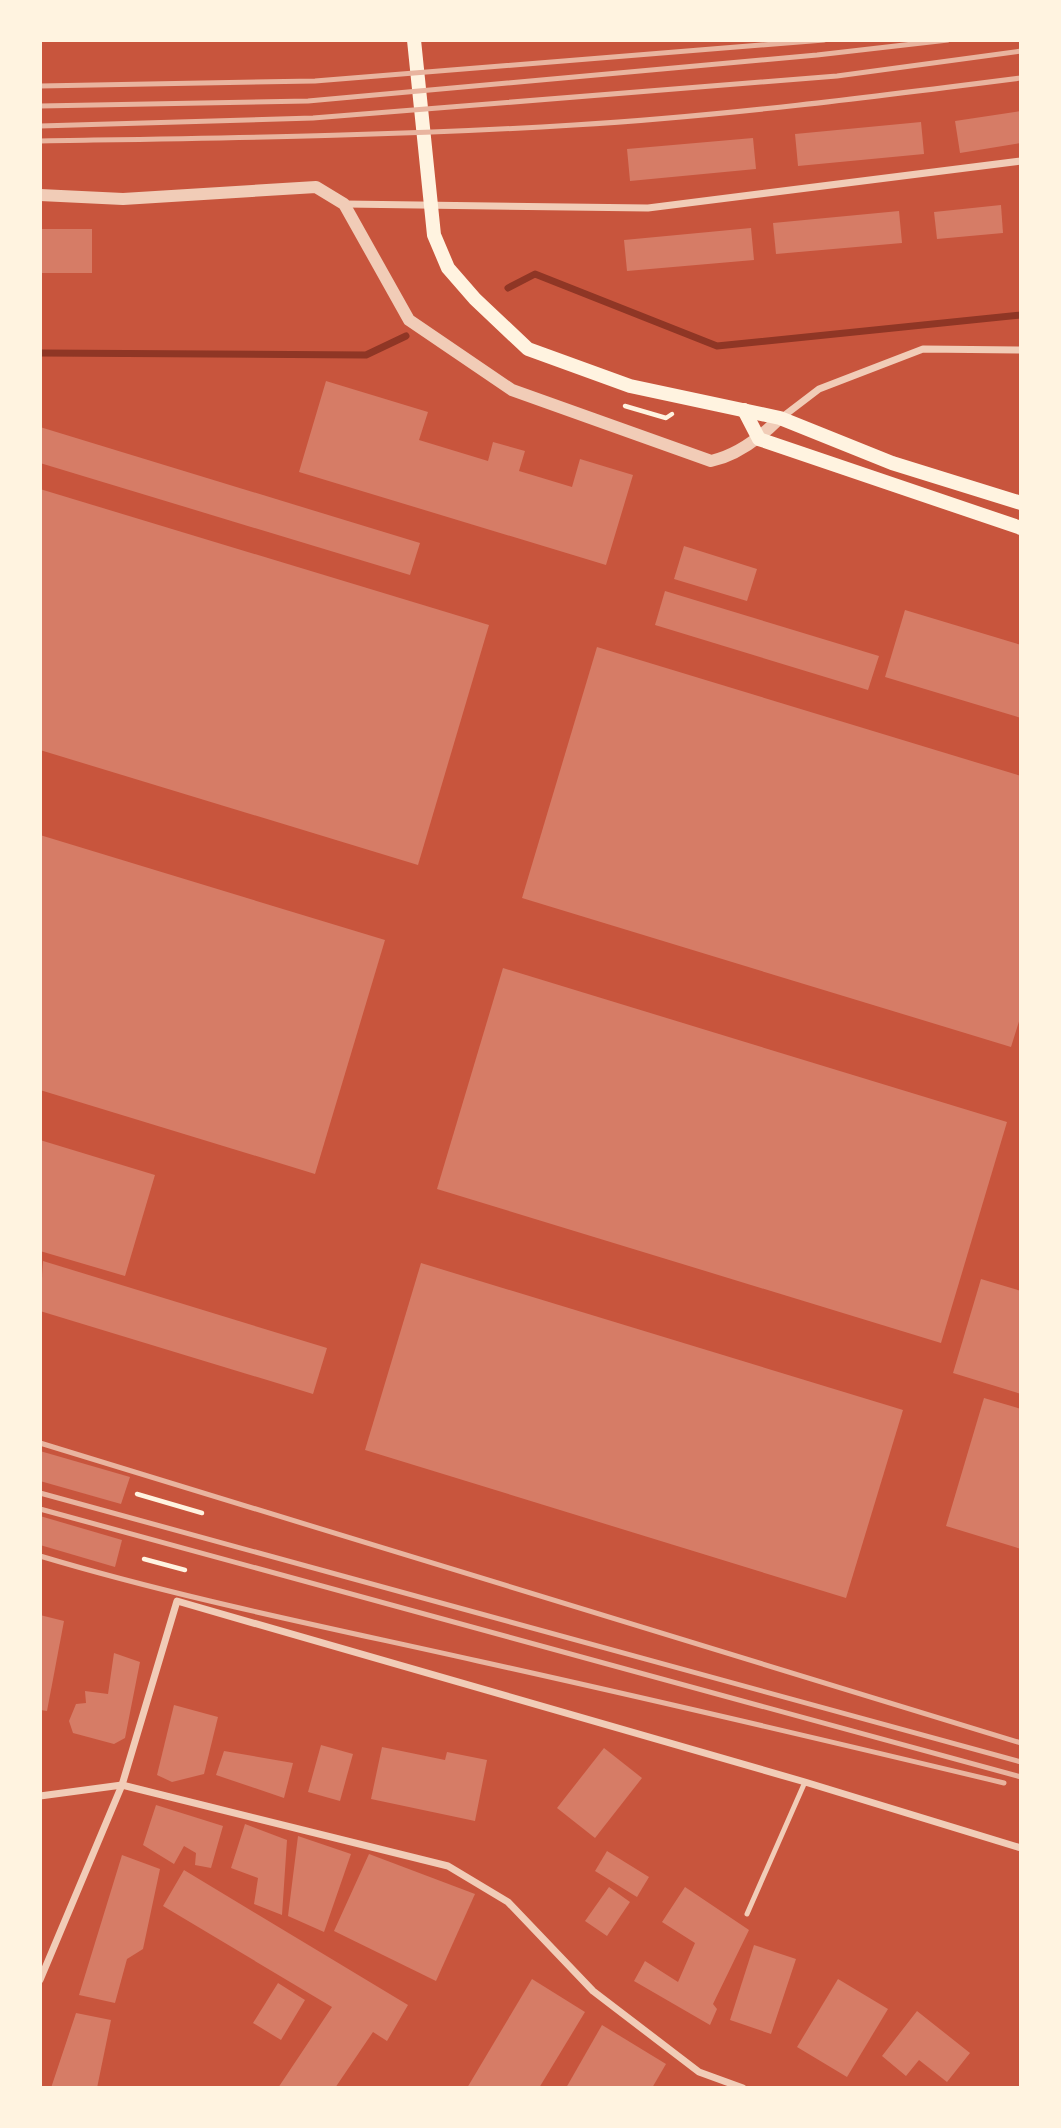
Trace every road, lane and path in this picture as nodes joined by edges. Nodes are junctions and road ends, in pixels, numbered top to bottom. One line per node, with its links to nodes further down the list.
1 (414, 40): 6 (main road)
2 (1021, 161): 4 (street)
3 (40, 195): 4 (street)
4 (344, 204): 8 (street)
5 (1021, 350): 7 (street)
6 (744, 410): 7 (main road); 8 (main road)
7 (780, 418): 8 (street); 9 (main road)
8 (759, 439): 10 (main road)
9 (892, 463): 10 (main road); 11 (main road)
10 (883, 481): 12 (main road)
11 (1021, 503)
12 (1021, 528)
13 (137, 1494): 14 (path)
14 (202, 1513)
15 (144, 1559): 16 (path)
16 (186, 1570)
17 (805, 1782): 18 (street); 20 (street); 21 (lane)
18 (122, 1785): 19 (street); 22 (street); 23 (street)
19 (40, 1796)
20 (1021, 1848)
21 (747, 1914)
22 (40, 1980)
23 (731, 2086): 24 (street)
24 (743, 2088)

